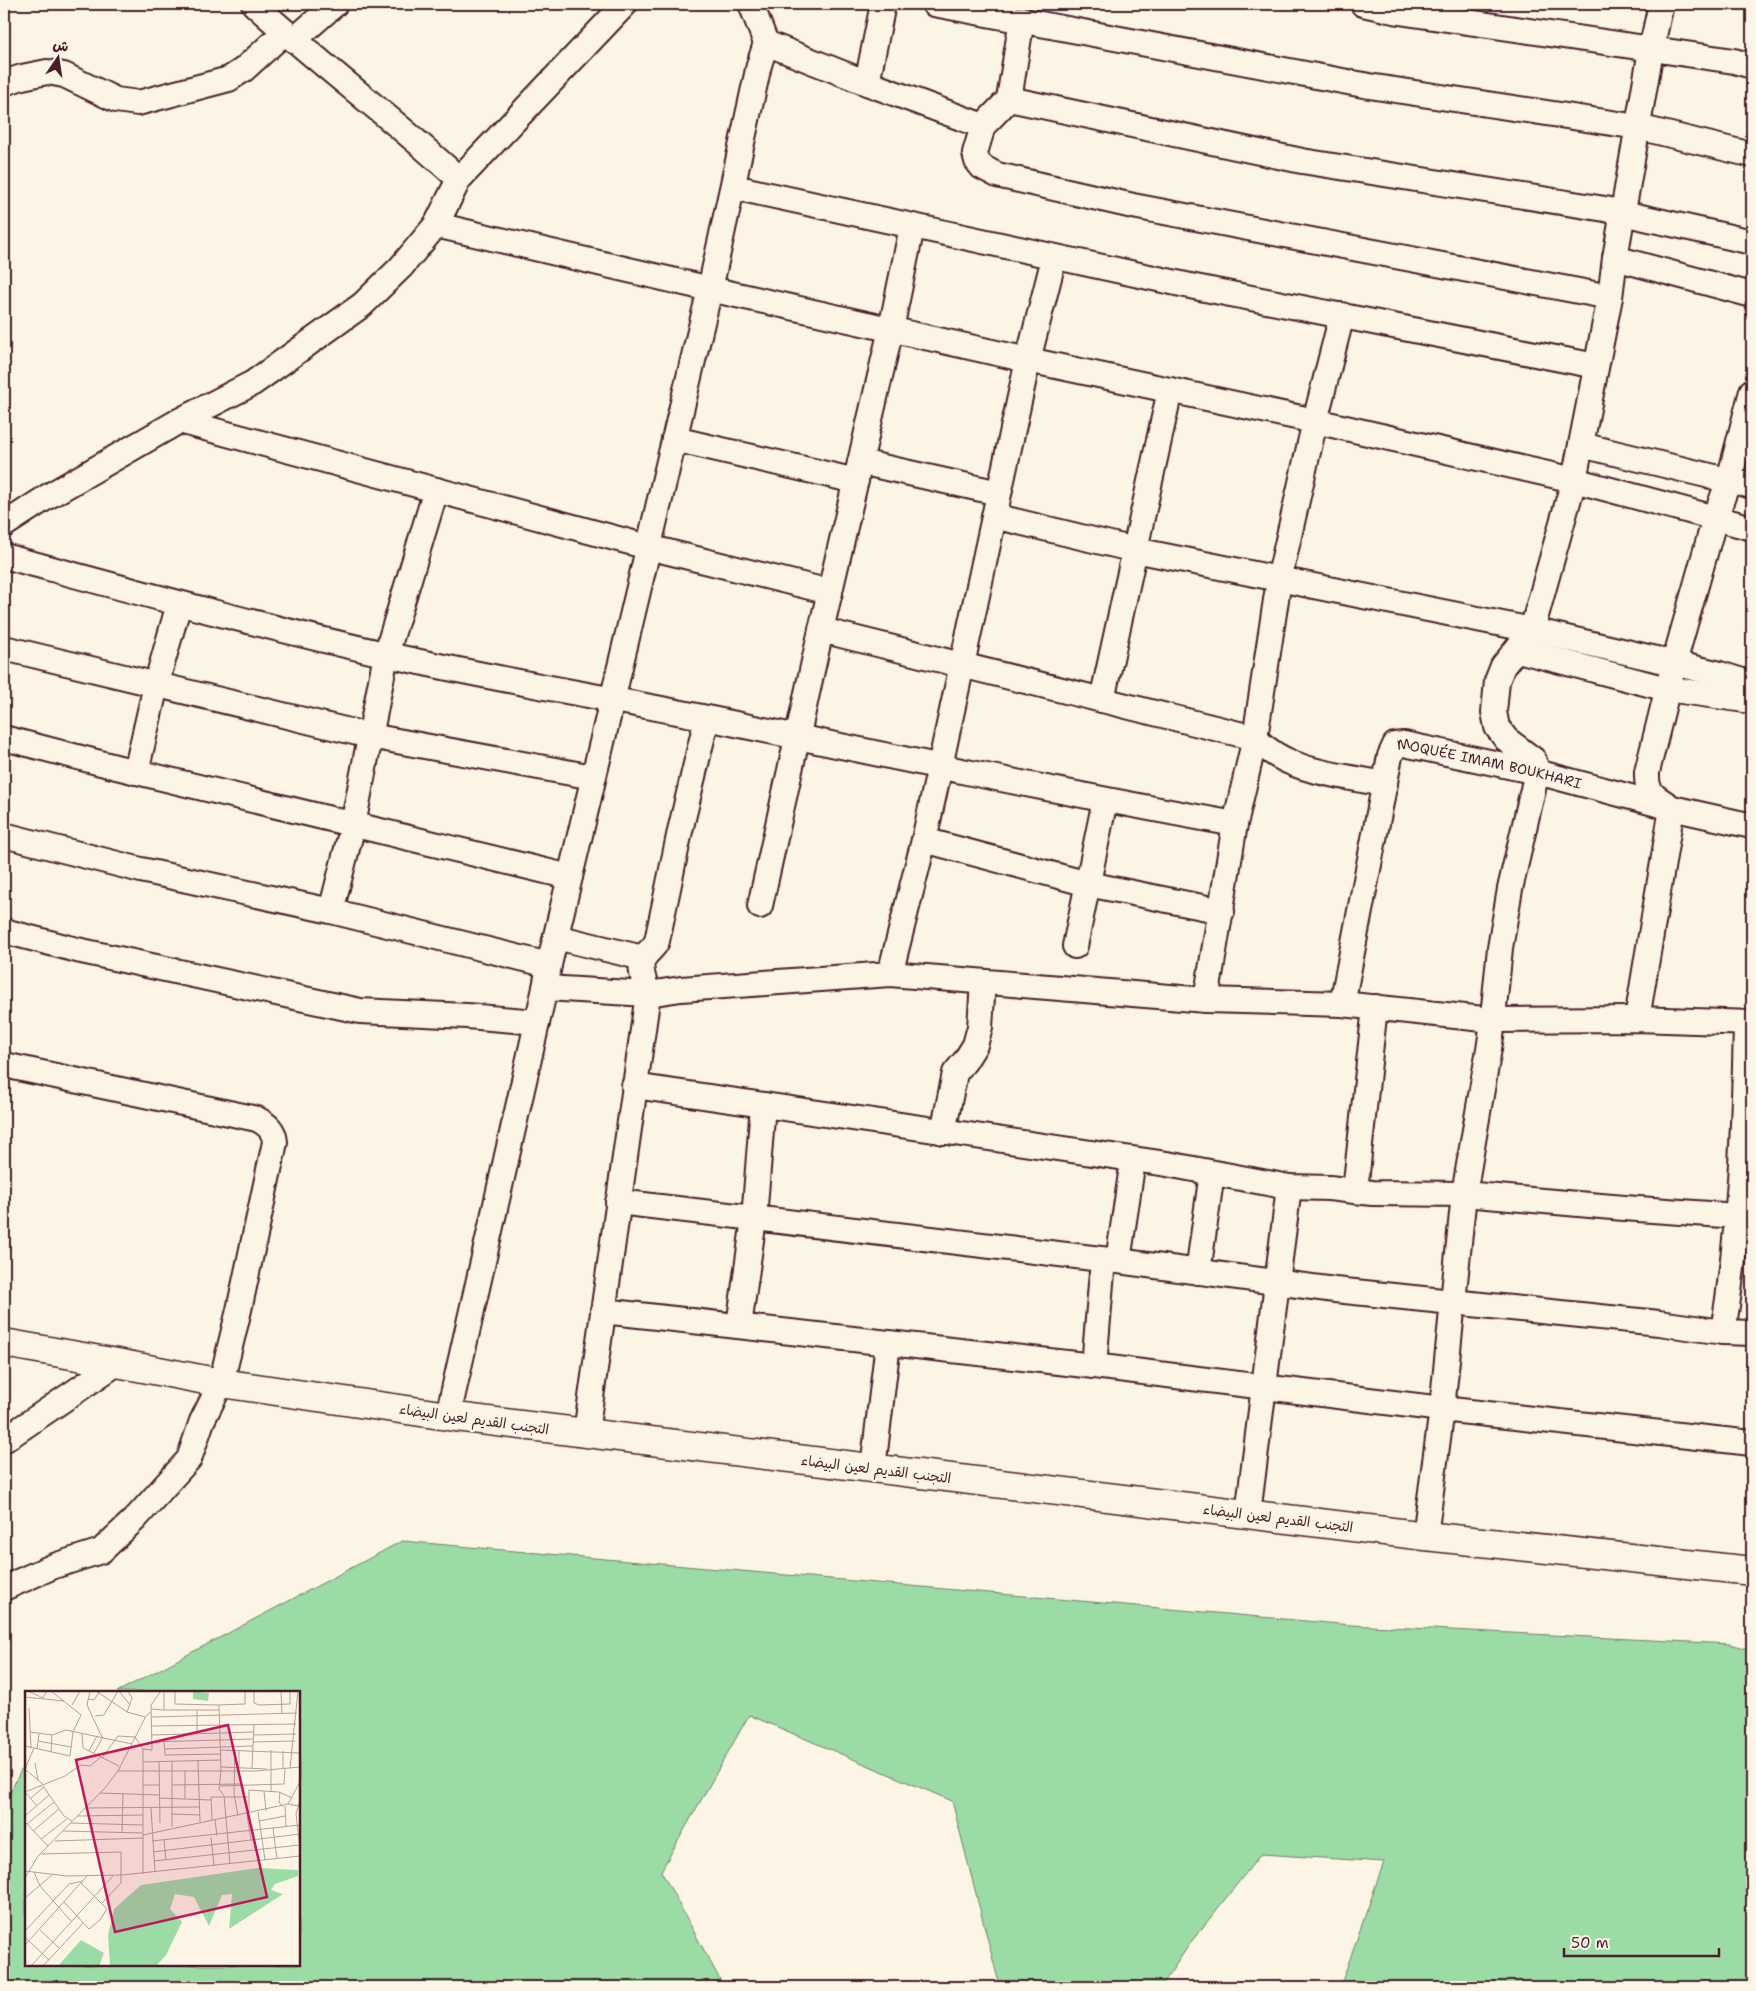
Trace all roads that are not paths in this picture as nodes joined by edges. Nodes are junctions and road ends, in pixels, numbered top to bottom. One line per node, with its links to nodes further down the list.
1 (254, 4): 11 (street)
2 (335, 4): 11 (street)
3 (626, 4): 21 (street)
4 (751, 4): 12 (street)
5 (883, 4): 16 (street)
6 (934, 4): 10 (street)
7 (1363, 4): 9 (street)
8 (1661, 4): 13 (street)
9 (1400, 8): 13 (street)
10 (1022, 19): 17 (street); 19 (street)
11 (289, 36): 15 (street); 21 (street)
12 (766, 43): 16 (street); 22 (street)
13 (1651, 50): 14 (street); 19 (street)
14 (1752, 66)
15 (4, 83)
16 (866, 83): 18 (street)
17 (1009, 99): 18 (street); 23 (street)
18 (984, 126): 31 (street)
19 (1638, 127): 20 (street); 23 (street)
20 (1752, 155)
21 (459, 179): 24 (street)
22 (733, 187): 25 (street); 29 (street)
23 (1623, 213): 26 (street); 28 (street)
24 (436, 225): 29 (street); 38 (street)
25 (912, 227): 27 (street); 33 (street)
26 (1752, 242)
27 (1054, 258): 32 (street); 34 (street)
28 (1615, 258): 30 (street); 31 (street)
29 (710, 289): 33 (street); 40 (street)
30 (1752, 295)
31 (1610, 297): 35 (street)
32 (1342, 316): 35 (street); 39 (street)
33 (891, 329): 34 (street); 42 (street)
34 (1028, 360): 36 (street); 47 (street)
35 (1596, 366): 41 (street)
36 (1170, 390): 39 (street); 53 (street)
37 (1752, 391): 44 (street)
38 (179, 421): 46 (street); 50 (street)
39 (1315, 421): 43 (street); 55 (street)
40 (674, 439): 42 (street); 52 (street)
41 (1581, 445): 43 (street); 44 (street)
42 (858, 471): 47 (street); 56 (street)
43 (1574, 480): 49 (street); 59 (street)
44 (1729, 480): 45 (street); 49 (street)
45 (1752, 486)
46 (436, 490): 52 (street); 62 (street)
47 (999, 493): 48 (street)
48 (994, 516): 53 (street); 63 (street)
49 (1715, 518): 51 (street); 64 (street)
50 (4, 525)
51 (1752, 528)
52 (648, 547): 56 (street); 67 (street)
53 (1135, 550): 55 (street); 68 (street)
54 (4, 556): 57 (street)
55 (1278, 580): 59 (street); 74 (street)
56 (830, 592): 58 (street)
57 (179, 604): 62 (street); 65 (street)
58 (821, 630): 63 (street); 73 (street)
59 (1532, 630): 61 (street); 64 (street)
60 (4, 648): 65 (street)
61 (1518, 650): 66 (street); 77 (street)
62 (386, 655): 67 (street); 71 (street)
63 (962, 664): 68 (street); 75 (street)
64 (1674, 664): 66 (street); 69 (street)
65 (156, 685): 71 (street); 76 (street)
66 (1668, 689): 69 (street); 81 (street)
67 (612, 700): 70 (street); 78 (street)
68 (1102, 700): 74 (street)
69 (1750, 702)
70 (707, 718): 73 (street); 95 (street)
71 (370, 736): 78 (street); 83 (street)
72 (4, 738): 76 (street)
73 (797, 738): 75 (street); 89 (street)
74 (1255, 738): 79 (street); 82 (street)
75 (940, 765): 80 (street); 86 (street)
76 (136, 772): 83 (street)
77 (1537, 772): 79 (street, MOQUÉE IMAM BOUKHARI); 81 (street, MOQUÉE IMAM BOUKHARI); 104 (street)
78 (593, 777): 87 (street)
79 (1385, 784): 101 (street, MOQUÉE IMAM BOUKHARI)
80 (1105, 800): 82 (street); 88 (street)
81 (1672, 808): 84 (street, MOQUÉE IMAM BOUKHARI); 103 (street)
82 (1235, 824): 91 (street)
83 (353, 825): 87 (street); 90 (street)
84 (1752, 826)
85 (4, 835): 90 (street)
86 (924, 840): 88 (street); 96 (street)
87 (570, 878): 93 (street)
88 (1088, 884): 91 (street); 94 (street)
89 (760, 906)
90 (331, 911): 97 (street)
91 (1222, 911): 100 (street)
92 (4, 931): 105 (street)
93 (556, 937): 95 (street); 97 (street)
94 (1075, 946)
95 (643, 958): 99 (street)
96 (890, 974): 98 (street); 99 (street)
97 (547, 976): 99 (street); 105 (street)
98 (983, 982): 100 (street); 110 (street)
99 (648, 994): 108 (street)
100 (1206, 1000): 101 (street)
101 (1342, 1004): 102 (street)
102 (1375, 1008): 104 (street); 114 (street)
103 (1637, 1019): 104 (street); 106 (street)
104 (1493, 1020): 115 (street)
105 (537, 1022): 134 (street)
106 (1749, 1023): 117 (street)
107 (4, 1065): 131 (street)
108 (634, 1086): 109 (street); 116 (street)
109 (763, 1105): 110 (street); 118 (street)
110 (943, 1132): 111 (street)
111 (1133, 1160): 112 (street); 119 (street)
112 (1212, 1173): 113 (street); 120 (street)
113 (1290, 1187): 114 (street); 121 (street)
114 (1355, 1191): 115 (street)
115 (1464, 1194): 117 (street); 122 (street)
116 (618, 1202): 118 (street); 123 (street)
117 (1745, 1217): 125 (street)
118 (754, 1219): 119 (street); 124 (street)
119 (1111, 1261): 120 (street); 130 (street)
120 (1198, 1272): 121 (street)
121 (1278, 1284): 122 (street); 132 (street)
122 (1452, 1303): 125 (street); 133 (street)
123 (603, 1311): 124 (street); 135 (street)
124 (739, 1326): 128 (street)
125 (1723, 1332): 126 (street)
126 (1752, 1333)
127 (4, 1343): 129 (main road, التجنب القديم لعين البيضاء)
128 (888, 1343): 130 (street); 138 (street)
129 (117, 1363): 131 (main road, التجنب القديم لعين البيضاء); 136 (street)
130 (1094, 1366): 132 (street)
131 (221, 1383): 134 (main road, التجنب القديم لعين البيضاء); 142 (street)
132 (1264, 1387): 133 (street); 139 (street)
133 (1442, 1408): 137 (street); 140 (street)
134 (448, 1416): 135 (main road, التجنب القديم لعين البيضاء)
135 (586, 1434): 138 (main road, التجنب القديم لعين البيضاء)
136 (4, 1440)
137 (1752, 1443)
138 (873, 1468): 139 (main road, التجنب القديم لعين البيضاء)
139 (1248, 1514): 140 (main road, التجنب القديم لعين البيضاء)
140 (1425, 1536): 141 (main road, التجنب القديم لعين البيضاء)
141 (1752, 1571)
142 (4, 1588)

